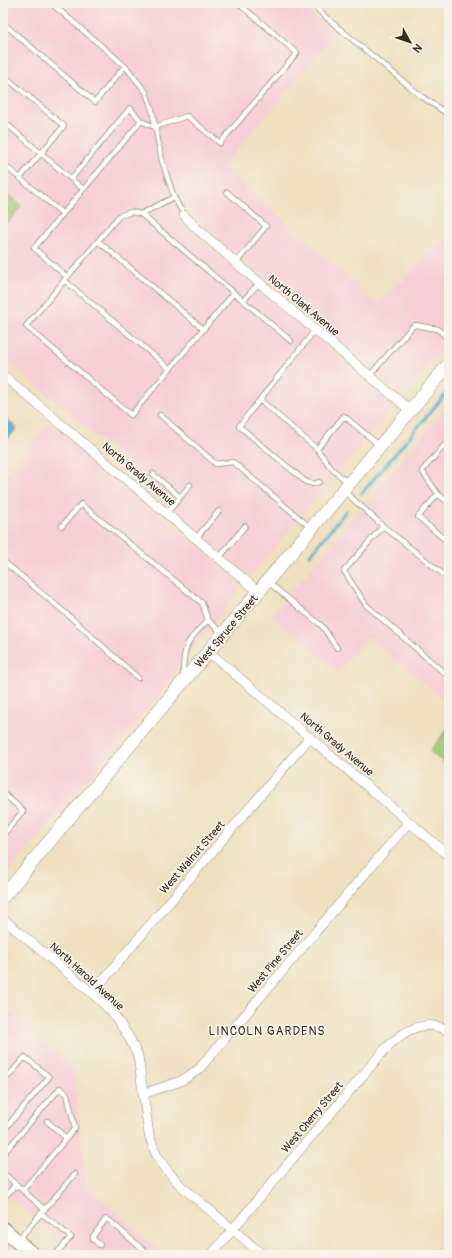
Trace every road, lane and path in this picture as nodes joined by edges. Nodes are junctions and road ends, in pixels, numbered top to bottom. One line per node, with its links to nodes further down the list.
1 (51, 3): 5 (lane)
2 (238, 3): 10 (lane)
3 (312, 3): 7 (lane)
4 (3, 23): 5 (lane)
5 (125, 66): 10 (lane)
6 (3, 75): 11 (lane)
7 (449, 115)
8 (3, 121): 11 (lane)
9 (141, 121): 10 (lane); 14 (lane); 15 (lane)
10 (155, 127): 17 (lane)
11 (41, 153): 13 (lane); 14 (lane)
12 (3, 164): 13 (lane)
13 (20, 178): 18 (lane)
14 (71, 179): 15 (lane)
15 (83, 189): 18 (lane)
16 (227, 192): 22 (lane)
17 (174, 197): 19 (lane); 20 (lane)
18 (62, 213): 23 (lane)
19 (141, 214): 21 (lane); 25 (lane)
20 (184, 215): 22 (street, North Clark Avenue)
21 (98, 241): 23 (lane); 27 (lane)
22 (236, 263): 24 (street, North Clark Avenue)
23 (66, 278): 32 (lane); 32 (lane)
24 (259, 283): 26 (lane); 28 (street, North Clark Avenue)
25 (234, 293): 26 (lane); 27 (lane)
26 (243, 301): 30 (lane)
27 (203, 329): 32 (lane)
28 (315, 330): 34 (street, North Clark Avenue); 35 (lane)
29 (449, 340): 34 (lane)
30 (291, 341)
31 (449, 364): 36 (street, West Spruce Street)
32 (170, 369)
33 (3, 375): 49 (street, North Grady Avenue)
34 (369, 376): 36 (street, North Clark Avenue)
35 (260, 400): 40 (lane); 42 (lane)
36 (411, 412): 39 (street, West Spruce Street)
37 (160, 415): 53 (lane)
38 (449, 440): 45 (lane)
39 (381, 447): 40 (lane); 44 (street, West Spruce Street)
40 (317, 449): 44 (lane)
41 (153, 474): 46 (lane)
42 (319, 482)
43 (190, 485): 46 (lane)
44 (346, 488): 52 (lane); 53 (street, West Spruce Street)
45 (438, 494): 47 (lane); 55 (lane)
46 (180, 497): 49 (lane)
47 (449, 503)
48 (219, 511): 54 (lane)
49 (166, 514): 54 (street, North Grady Avenue)
50 (62, 526): 61 (lane)
51 (245, 526): 56 (lane)
52 (383, 526): 58 (lane); 65 (lane)
53 (312, 529): 59 (street, West Spruce Street)
54 (196, 538): 56 (street, North Grady Avenue)
55 (449, 543)
56 (219, 558): 60 (street, North Grady Avenue)
57 (3, 561): 66 (lane)
58 (449, 579)
59 (268, 582): 60 (street, West Spruce Street); 63 (lane)
60 (259, 592): 62 (street, West Spruce Street)
61 (208, 620): 62 (lane); 67 (lane)
62 (224, 634): 64 (street, West Spruce Street)
63 (337, 648)
64 (209, 652): 67 (street, West Spruce Street); 68 (street, North Grady Avenue)
65 (449, 677)
66 (138, 678)
67 (184, 681): 73 (street, West Spruce Street)
68 (310, 737): 70 (street, North Grady Avenue); 75 (street, West Walnut Street)
69 (3, 794): 71 (lane)
70 (409, 822): 72 (street, North Grady Avenue); 78 (street, West Pine Street)
71 (3, 835)
72 (449, 856)
73 (3, 897)
74 (3, 919): 75 (street, North Harold Avenue)
75 (92, 993): 78 (street, North Harold Avenue)
76 (449, 1031): 90 (street, West Cherry Street)
77 (3, 1082): 80 (lane)
78 (143, 1094): 90 (street, North Harold Avenue)
79 (47, 1121): 81 (lane)
80 (3, 1131)
81 (66, 1138): 82 (lane); 86 (lane)
82 (3, 1154)
83 (3, 1173): 85 (lane)
84 (75, 1174): 88 (lane)
85 (16, 1184): 86 (lane); 87 (lane)
86 (23, 1190): 88 (lane)
87 (3, 1199)
88 (43, 1211): 91 (lane); 94 (lane)
89 (3, 1229): 91 (main road)
90 (233, 1229): 96 (street, West Cherry Street); 97 (street, North Harold Avenue)
91 (17, 1241): 93 (main road)
92 (100, 1245): 95 (lane)
93 (33, 1255)
94 (55, 1255)
95 (149, 1255)
96 (211, 1255)
97 (263, 1255)

